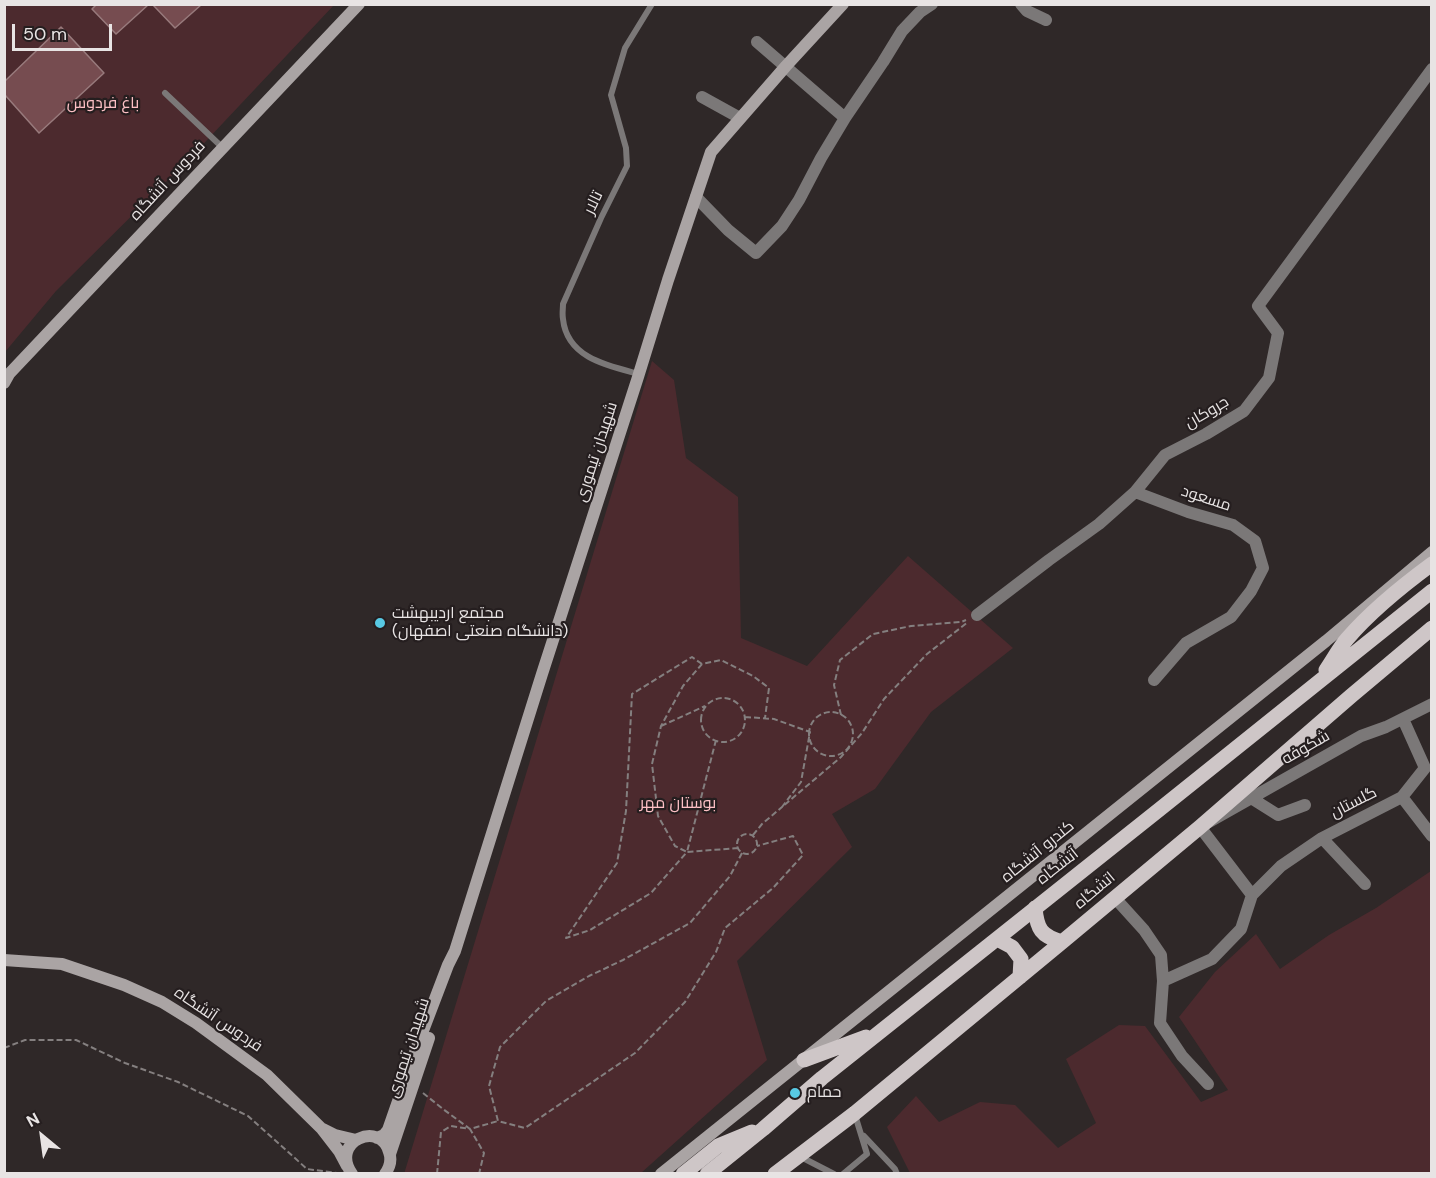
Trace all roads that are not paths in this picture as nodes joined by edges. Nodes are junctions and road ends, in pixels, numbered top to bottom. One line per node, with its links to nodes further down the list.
1 (359, 4): 14 (main road, فردوس آتشگاه)
2 (652, 4): 16 (lane, تالار)
3 (843, 4): 8 (main road, شهیدان تیموری)
4 (932, 4): 12 (street)
5 (1021, 4): 6 (street)
6 (1046, 20)
7 (757, 42): 8 (street)
8 (786, 66): 12 (street); 13 (main road, شهیدان تیموری)
9 (1431, 69): 18 (street, جروکان)
10 (165, 93): 14 (lane)
11 (702, 96): 13 (street)
12 (845, 117): 15 (street)
13 (740, 118): 15 (main road, شهیدان تیموری)
14 (223, 147): 17 (main road, فردوس آتشگاه)
15 (696, 197): 16 (main road, شهیدان تیموری)
16 (639, 374): 40 (main road, شهیدان تیموری)
17 (4, 383)
18 (1136, 492): 22 (street, جروکان); 24 (street, مسعود)
19 (1431, 552): 45 (main road, کندرو آتشگاه)
20 (1431, 564): 25 (main road)
21 (1431, 591): 25 (main road, آتشگاه)
22 (977, 615)
23 (1431, 628): 31 (main road, اتشگاه)
24 (1154, 680)
25 (1318, 682): 37 (main road, آتشگاه)
26 (1431, 704): 27 (street, شکوفه)
27 (1403, 719): 28 (street, گلستان); 29 (street, شکوفه)
28 (1402, 797): 32 (street); 33 (street, گلستان)
29 (1251, 798): 30 (street); 31 (street, شکوفه)
30 (1305, 805)
31 (1200, 827): 35 (street); 36 (main road, اتشگاه)
32 (1431, 836)
33 (1322, 838): 34 (street); 35 (street, گلستان)
34 (1365, 884)
35 (1252, 895): 43 (street)
36 (1115, 898): 39 (main road, اتشگاه); 43 (street)
37 (1035, 908): 38 (main road, آتشگاه); 39 (main road)
38 (997, 939): 42 (main road); 44 (main road, آتشگاه)
39 (1062, 942): 42 (main road, اتشگاه)
40 (455, 951): 51 (main road, شهیدان تیموری); 53 (main road, شهیدان تیموری)
41 (4, 960): 48 (main road, فردوس آتشگاه)
42 (1020, 977): 47 (main road, اتشگاه)
43 (1164, 981): 46 (street)
44 (880, 1032): 45 (main road); 49 (main road, آتشگاه)
45 (804, 1060): 57 (main road, کندرو آتشگاه)
46 (1208, 1084)
47 (855, 1113): 50 (lane); 54 (main road, اتشگاه)
48 (322, 1129): 52 (main road); 55 (main road, فردوس آتشگاه)
49 (764, 1129): 58 (main road); 59 (main road, آتشگاه)
50 (861, 1133): 62 (lane); 63 (lane)
51 (377, 1138): 52 (main road); 53 (main road)
52 (356, 1140): 55 (main road)
53 (390, 1154): 56 (main road, شهیدان تیموری)
54 (799, 1156): 60 (main road, اتشگاه); 61 (lane)
55 (346, 1171)
56 (385, 1173)
57 (661, 1173)
58 (683, 1173)
59 (707, 1173)
60 (775, 1173)
61 (834, 1173)
62 (843, 1173)
63 (897, 1173)

